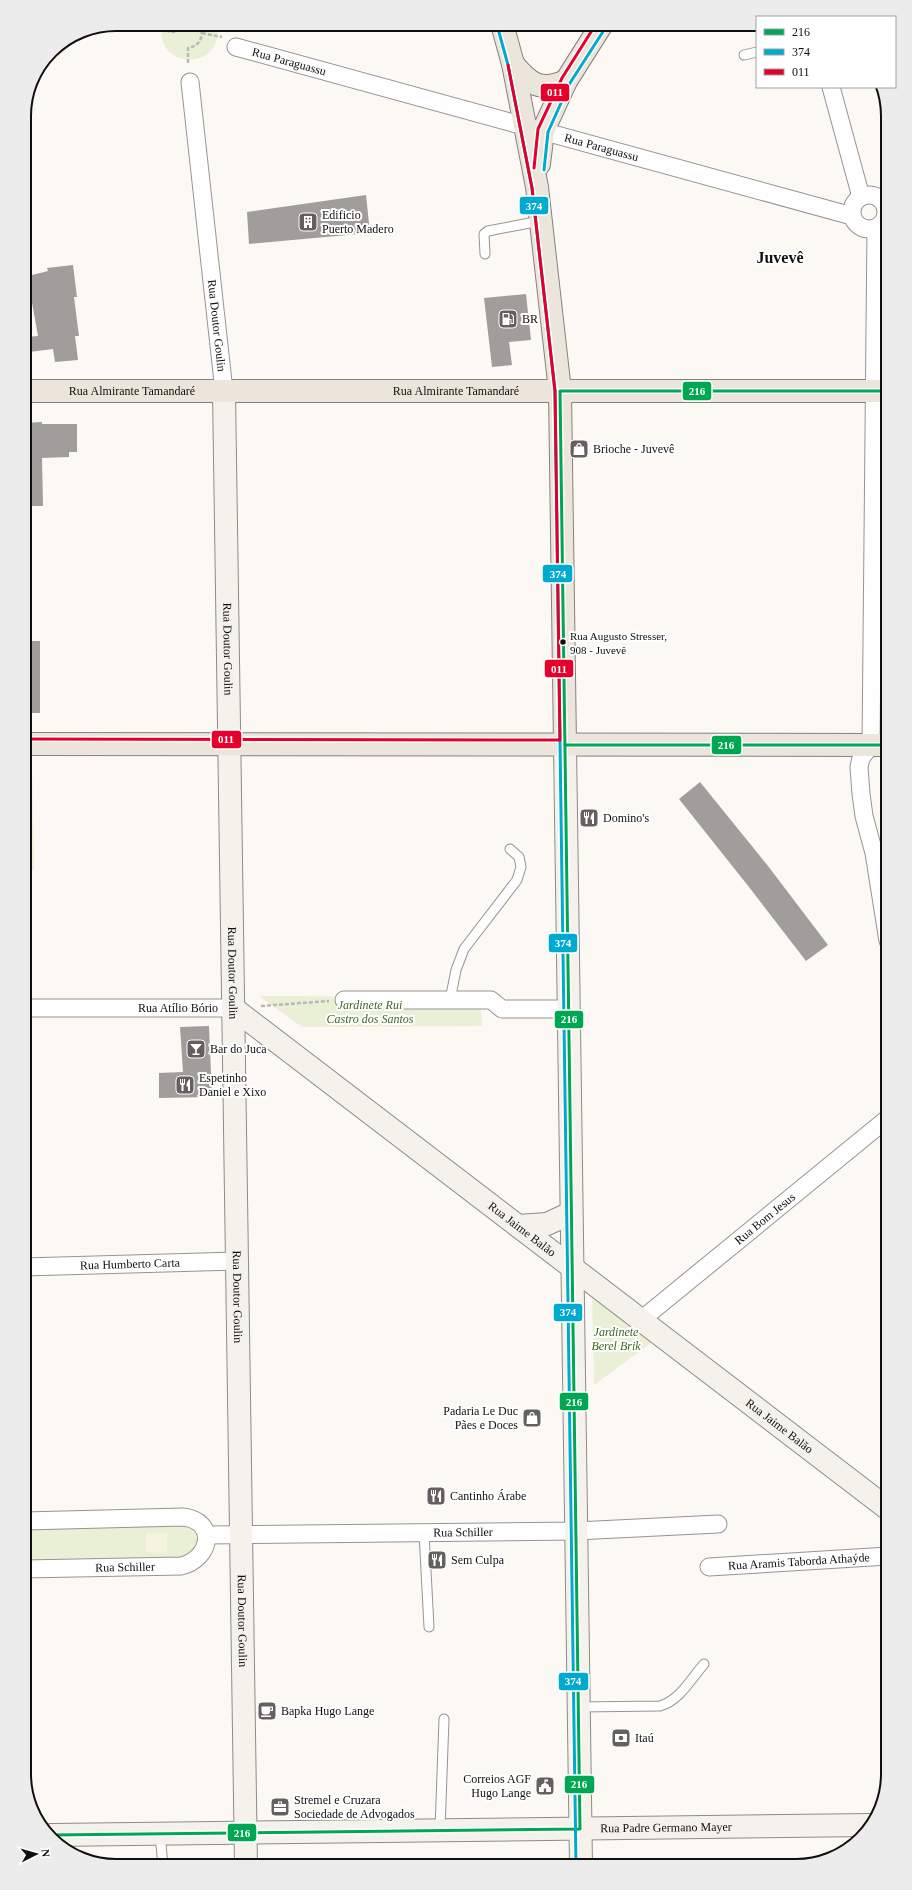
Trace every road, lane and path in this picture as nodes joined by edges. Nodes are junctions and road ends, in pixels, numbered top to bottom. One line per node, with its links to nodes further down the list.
1 (504, 31): 8 (main road)
2 (598, 31): 10 (main road)
3 (202, 33): 4 (path); 7 (path)
4 (229, 42): 12 (street, Rua Paraguassu)
5 (756, 52): 6 (lane)
6 (744, 55)
7 (188, 63)
8 (513, 64): 10 (main road); 12 (main road)
9 (190, 82): 20 (street, Rua Doutor Goulin)
10 (566, 82): 12 (main road)
11 (831, 88): 14 (street)
12 (534, 129): 15 (street, Rua Paraguassu); 16 (main road)
13 (881, 194): 14 (street)
14 (860, 197): 15 (street)
15 (852, 216): 17 (street)
16 (540, 221): 18 (lane); 21 (main road)
17 (881, 226)
18 (485, 254)
19 (31, 391): 20 (main road, Rua Almirante Tamandaré)
20 (224, 391): 21 (main road, Rua Almirante Tamandaré); 24 (street, Rua Doutor Goulin)
21 (560, 391): 22 (main road, Rua Almirante Tamandaré); 25 (main road)
22 (881, 391): 26 (street)
23 (31, 744): 24 (main road)
24 (229, 744): 25 (main road); 32 (street, Rua Doutor Goulin)
25 (565, 745): 26 (main road); 33 (street)
26 (879, 745): 28 (street)
27 (510, 849): 30 (lane)
28 (881, 897)
29 (344, 1000): 30 (street); 32 (path, Rua Atílio Bório)
30 (450, 1000): 33 (street)
31 (31, 1008): 32 (street, Rua Atílio Bório)
32 (233, 1008): 36 (street, Rua Jaime Balão); 37 (street, Rua Doutor Goulin)
33 (568, 1009): 35 (street)
34 (881, 1124): 40 (street, Rua Bom Jesus)
35 (571, 1213): 36 (street); 39 (street)
36 (518, 1226): 39 (street, Rua Jaime Balão)
37 (237, 1261): 38 (street, Rua Humberto Carta); 47 (street, Rua Doutor Goulin)
38 (31, 1267)
39 (572, 1267): 40 (street, Rua Jaime Balão); 44 (street)
40 (642, 1320): 41 (street, Rua Jaime Balão)
41 (881, 1503)
42 (31, 1521): 46 (street)
43 (718, 1524): 44 (street, Rua Schiller)
44 (576, 1531): 45 (street, Rua Schiller); 53 (street)
45 (424, 1533): 47 (street, Rua Schiller); 51 (lane)
46 (207, 1535): 47 (street, Rua Schiller); 50 (street, Rua Schiller)
47 (241, 1535): 58 (street, Rua Doutor Goulin)
48 (881, 1556): 49 (street, Rua Aramis Taborda Athaýde)
49 (709, 1567)
50 (31, 1569)
51 (429, 1627)
52 (704, 1664): 53 (lane)
53 (578, 1707): 56 (street)
54 (444, 1719): 57 (lane)
55 (864, 1825): 56 (street, Rua Padre Germano Mayer)
56 (580, 1829): 57 (street, Rua Padre Germano Mayer); 63 (street)
57 (440, 1830): 58 (street, Rua Padre Germano Mayer)
58 (245, 1833): 59 (street, Rua Padre Germano Mayer); 62 (street, Rua Doutor Goulin)
59 (160, 1834): 60 (street, Rua Padre Germano Mayer); 61 (lane)
60 (57, 1835)
61 (162, 1859)
62 (246, 1859)
63 (581, 1859)

